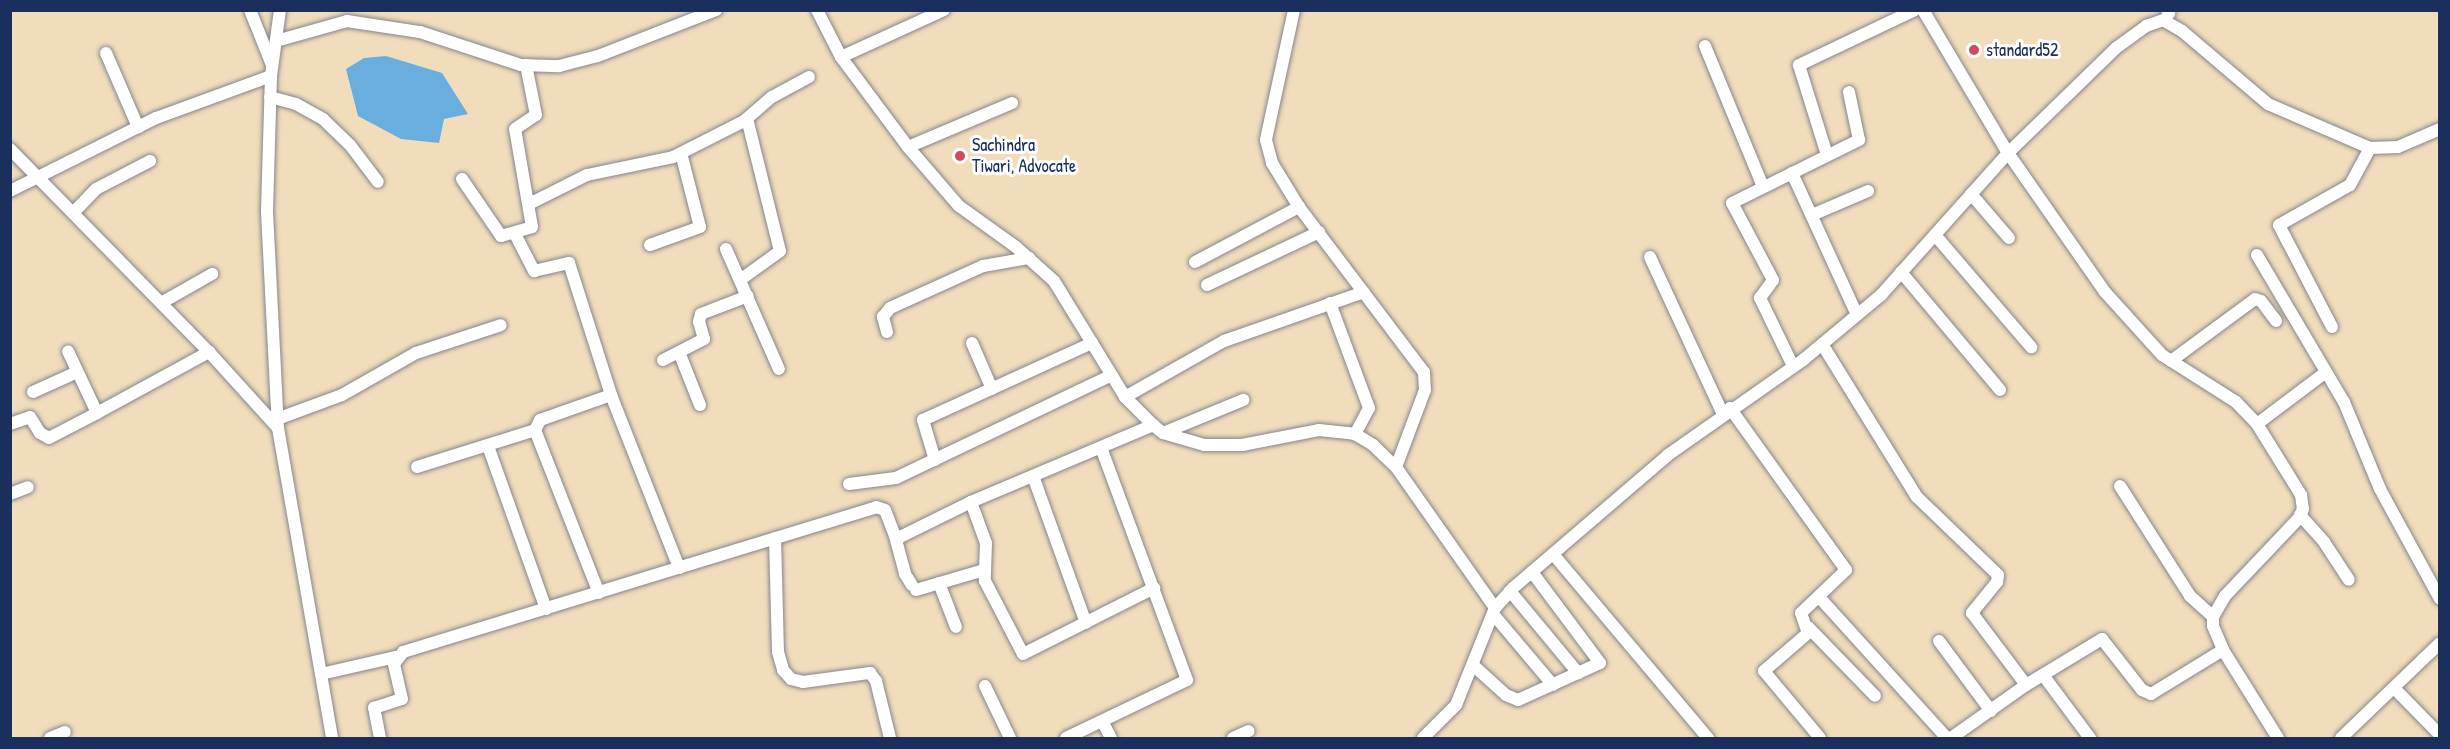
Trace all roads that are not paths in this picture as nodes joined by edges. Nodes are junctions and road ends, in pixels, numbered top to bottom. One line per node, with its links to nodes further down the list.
1 (250, 10): 15 (street)
2 (280, 10): 10 (street)
3 (716, 10): 14 (street)
4 (817, 10): 13 (street)
5 (944, 10): 13 (street)
6 (1294, 10): 39 (street)
7 (1915, 10): 28 (street)
8 (1923, 10): 27 (street)
9 (2167, 14): 24 (street); 27 (street)
10 (276, 41): 14 (street); 15 (street)
11 (1705, 46): 34 (street)
12 (106, 53): 21 (street)
13 (841, 57): 23 (street)
14 (526, 65): 38 (street)
15 (272, 70): 18 (street); 21 (street)
16 (809, 76): 20 (street)
17 (1849, 92): 28 (street)
18 (270, 97): 33 (street); 88 (street)
19 (1012, 103): 23 (street)
20 (747, 118): 26 (street); 54 (street)
21 (138, 127): 31 (street)
22 (2439, 129): 24 (street)
23 (908, 147): 50 (street)
24 (2370, 148): 63 (street)
25 (10, 149): 31 (street)
26 (681, 153): 38 (street); 46 (street)
27 (2008, 153): 37 (street); 73 (street)
28 (1827, 155): 30 (street)
29 (150, 161): 40 (street)
30 (1792, 172): 34 (street); 41 (street)
31 (40, 178): 35 (street); 40 (street)
32 (462, 179): 43 (street)
33 (378, 182)
34 (1763, 187): 74 (street)
35 (10, 191)
36 (1868, 191): 41 (street)
37 (1971, 194): 44 (street); 45 (street)
38 (529, 204): 43 (street)
39 (1299, 207): 42 (street); 51 (street)
40 (73, 213): 58 (street)
41 (1812, 215): 60 (street)
42 (1319, 232): 55 (street); 56 (street)
43 (515, 234): 82 (street)
44 (1935, 235): 52 (street); 68 (street)
45 (2009, 238)
46 (650, 245)
47 (726, 249): 54 (street)
48 (2257, 255): 77 (street)
49 (1650, 256): 86 (street)
50 (1029, 258): 64 (street); 66 (street)
51 (1195, 262)
52 (1901, 272): 60 (street); 80 (street)
53 (212, 274): 58 (street)
54 (740, 280): 57 (street)
55 (1207, 285)
56 (1364, 292): 59 (street); 99 (street)
57 (747, 296): 71 (street); 75 (street)
58 (161, 303): 70 (street)
59 (1330, 303): 83 (street); 94 (street)
60 (1857, 315): 67 (street)
61 (2276, 321): 73 (street)
62 (501, 325): 88 (street)
63 (2332, 327)
64 (887, 332)
65 (972, 343): 79 (street)
66 (1092, 343): 78 (street); 79 (street)
67 (1822, 344): 74 (street); 135 (street)
68 (2031, 347)
69 (68, 351): 76 (street)
70 (209, 352): 87 (street); 88 (street)
71 (679, 352): 72 (street); 85 (street)
72 (663, 360)
73 (2171, 361): 90 (street)
74 (1793, 366): 86 (street)
75 (779, 369)
76 (77, 372): 81 (street); 87 (street)
77 (2326, 372): 90 (street); 119 (street)
78 (1112, 375): 83 (street); 97 (street)
79 (992, 389): 97 (street)
80 (2000, 390)
81 (33, 392)
82 (611, 395): 92 (street); 110 (street)
83 (1125, 397): 91 (street)
84 (1244, 400): 93 (street)
85 (700, 405)
86 (1726, 411): 109 (street); 118 (street)
87 (97, 414): 89 (street)
88 (277, 423): 132 (street)
89 (10, 424)
90 (2257, 424): 106 (street)
91 (1153, 425): 93 (street); 96 (street)
92 (535, 430): 95 (street); 117 (street)
93 (1163, 433): 94 (street)
94 (1355, 434): 99 (street)
95 (488, 446): 98 (street); 120 (street)
96 (1101, 447): 100 (street); 115 (street)
97 (935, 460): 101 (street)
98 (417, 467)
99 (1396, 467): 121 (street)
100 (1033, 476): 105 (street); 123 (street)
101 (849, 484)
102 (2120, 486): 122 (street)
103 (28, 487): 104 (street)
104 (10, 494)
105 (971, 502): 107 (street); 111 (street)
106 (2300, 515): 113 (street); 122 (street)
107 (895, 536): 108 (street); 114 (street)
108 (775, 538): 110 (street); 147 (street)
109 (1553, 554): 112 (street); 153 (street)
110 (679, 568): 117 (street)
111 (984, 570): 114 (street); 123 (street)
112 (1532, 572): 116 (street); 131 (street)
113 (2349, 579)
114 (939, 583): 124 (street)
115 (1154, 588): 123 (street); 140 (street)
116 (1510, 591): 121 (street); 131 (street)
117 (599, 593): 120 (street)
118 (1819, 597): 125 (street); 155 (street)
119 (2439, 599)
120 (546, 609): 129 (street)
121 (1494, 611): 130 (street); 134 (street)
122 (2213, 617): 128 (street)
123 (1086, 623)
124 (956, 627)
125 (1808, 627): 138 (street); 154 (street)
126 (1939, 641): 139 (street)
127 (2439, 643): 137 (street)
128 (2223, 650): 133 (street); 157 (street)
129 (396, 657): 132 (street); 146 (street)
130 (1474, 666): 134 (street); 152 (street)
131 (1578, 673): 134 (street)
132 (321, 674): 145 (street)
133 (2043, 675): 135 (street); 156 (street)
134 (1553, 685)
135 (2026, 685): 139 (street)
136 (986, 686): 148 (street)
137 (2394, 688): 143 (street); 158 (street)
138 (1875, 696)
139 (1991, 711): 155 (street)
140 (1102, 721): 149 (street); 150 (street)
141 (1249, 731): 151 (street)
142 (65, 732): 144 (street)
143 (2439, 735)
144 (50, 738)
145 (332, 738)
146 (380, 738)
147 (890, 738)
148 (1010, 738)
149 (1066, 738)
150 (1111, 738)
151 (1233, 738)
152 (1423, 738)
153 (1708, 738)
154 (1820, 738)
155 (1947, 738)
156 (2090, 738)
157 (2278, 738)
158 (2341, 738)

